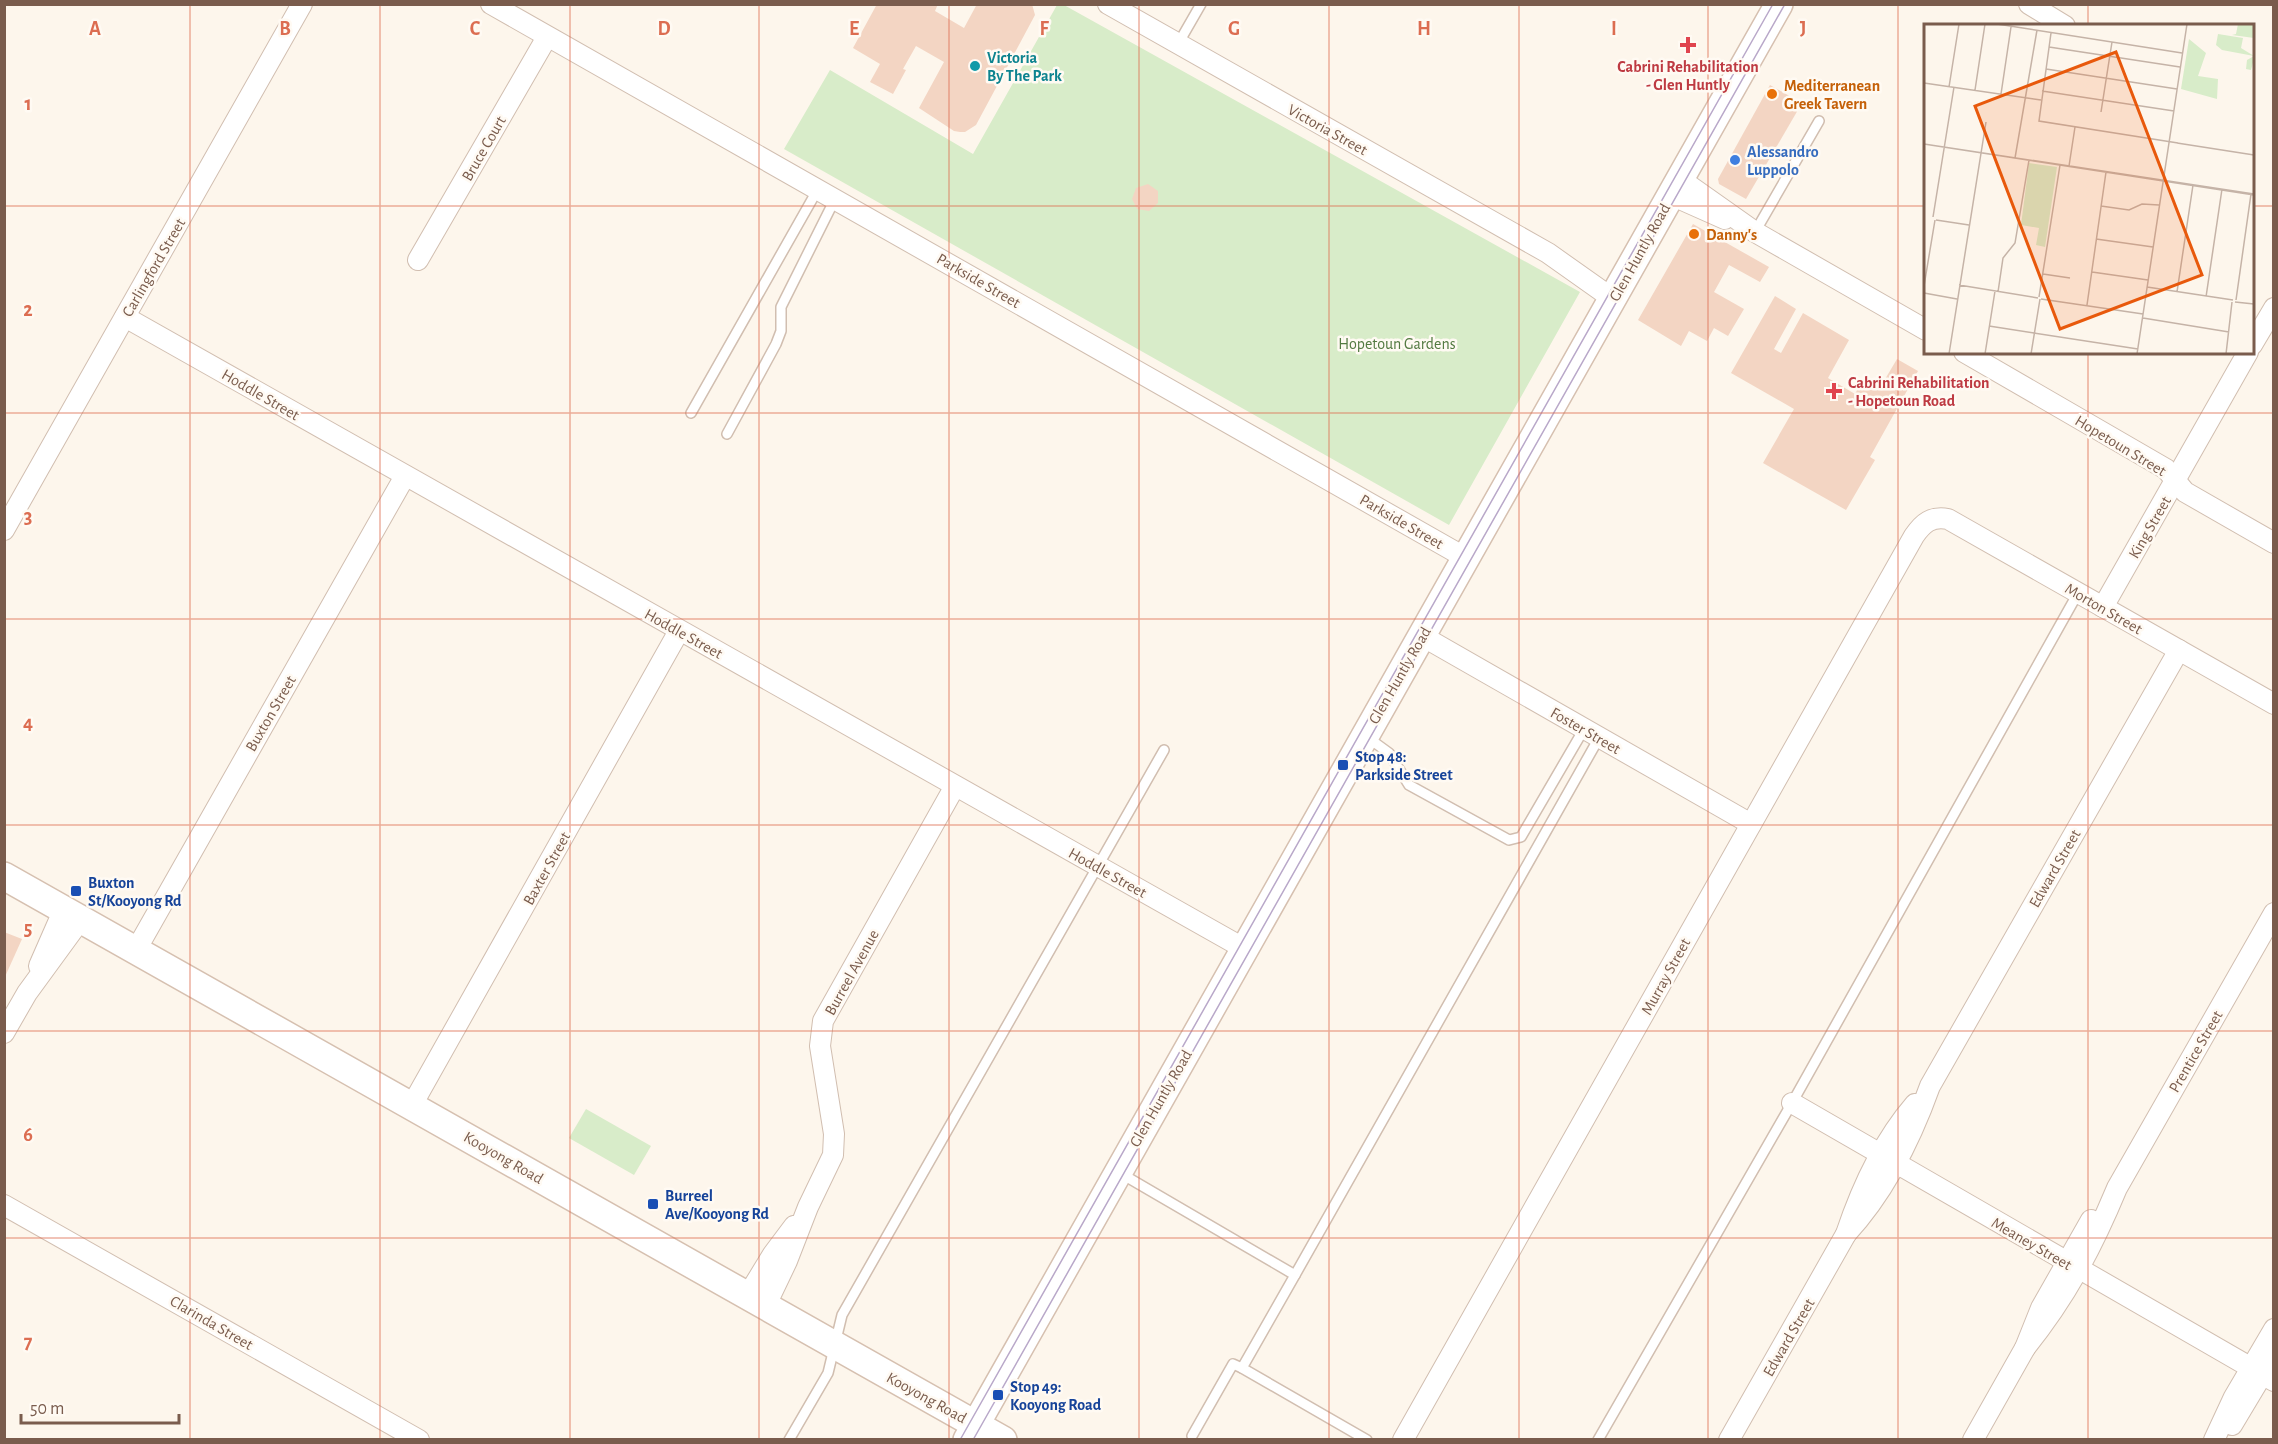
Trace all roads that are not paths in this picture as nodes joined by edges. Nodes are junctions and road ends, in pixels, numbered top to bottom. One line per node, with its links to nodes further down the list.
1 (302, 4): 17 (street, Carlingford Street)
2 (491, 4): 8 (street, Parkside Street)
3 (1108, 4): 9 (street, Victoria Street)
4 (1201, 4): 9 (lane)
5 (1779, 4): 11 (street, Glen Huntly Road)
6 (2029, 4): 7 (street)
7 (2062, 24)
8 (548, 37): 12 (street, Parkside Street); 14 (street, Bruce Court)
9 (1178, 44): 15 (street, Victoria Street)
10 (1819, 121): 13 (lane)
11 (1676, 187): 13 (street); 15 (street, Glen Huntly Road)
12 (826, 194): 22 (lane); 23 (lane); 29 (street, Parkside Street)
13 (1755, 232): 18 (street)
14 (418, 260)
15 (1617, 291): 29 (street, Glen Huntly Road)
16 (2274, 308): 19 (street)
17 (125, 317): 24 (street, Hoddle Street); 27 (street, Carlingford Street)
18 (1924, 329)
19 (2254, 343)
20 (1967, 354): 25 (street, Hopetoun Street)
21 (2247, 354): 25 (street, King Street)
22 (691, 413)
23 (727, 434)
24 (405, 476): 32 (street, Hoddle Street); 46 (street, Buxton Street)
25 (2176, 481): 28 (street, Hopetoun Street); 31 (street, King Street)
26 (1933, 519): 30 (street, Morton Street); 40 (street, Murray Street)
27 (4, 530)
28 (2274, 543)
29 (1466, 558): 33 (street, Glen Huntly Road)
30 (2078, 593): 31 (street, Morton Street); 48 (lane)
31 (2103, 607): 34 (street, Morton Street)
32 (679, 631): 39 (street, Hoddle Street); 49 (street, Baxter Street)
33 (1422, 636): 36 (street, Foster Street); 37 (street, Glen Huntly Road)
34 (2179, 650): 35 (street, Morton Street); 50 (street, Edward Street)
35 (2274, 704)
36 (1592, 733): 37 (lane); 40 (street, Foster Street); 54 (lane)
37 (1365, 736): 45 (street, Glen Huntly Road)
38 (1164, 750): 41 (lane)
39 (956, 786): 41 (street, Hoddle Street); 55 (street, Burreel Avenue)
40 (1751, 824): 67 (street, Murray Street)
41 (1097, 866): 45 (street, Hoddle Street); 57 (lane)
42 (4, 876): 43 (street, Kooyong Road)
43 (73, 914): 46 (street, Kooyong Road); 47 (street)
44 (2274, 914): 53 (street, Prentice Street)
45 (1245, 949): 51 (street, Glen Huntly Road)
46 (136, 950): 49 (street, Kooyong Road)
47 (4, 1033)
48 (1792, 1103): 50 (street, Meaney Street); 68 (lane)
49 (412, 1104): 55 (street, Kooyong Road)
50 (1888, 1160): 53 (street, Meaney Street); 69 (street, Edward Street)
51 (1118, 1172): 54 (lane); 61 (street, Glen Huntly Road)
52 (4, 1205): 63 (street, Clarinda Street)
53 (2072, 1266): 60 (street, Meaney Street); 70 (street, Prentice Street)
54 (1295, 1275): 59 (lane)
55 (757, 1300): 57 (street, Kooyong Road)
56 (2274, 1329): 60 (street)
57 (835, 1345): 61 (street, Kooyong Road); 64 (lane)
58 (2274, 1355): 60 (street)
59 (1242, 1368): 62 (lane); 66 (lane)
60 (2262, 1374): 71 (street); 72 (street)
61 (971, 1432): 65 (street, Kooyong Road)
62 (1192, 1436)
63 (418, 1440)
64 (789, 1440)
65 (1003, 1440)
66 (1367, 1440)
67 (1403, 1440)
68 (1598, 1440)
69 (1729, 1440)
70 (1973, 1440)
71 (2214, 1440)
72 (2222, 1440)

